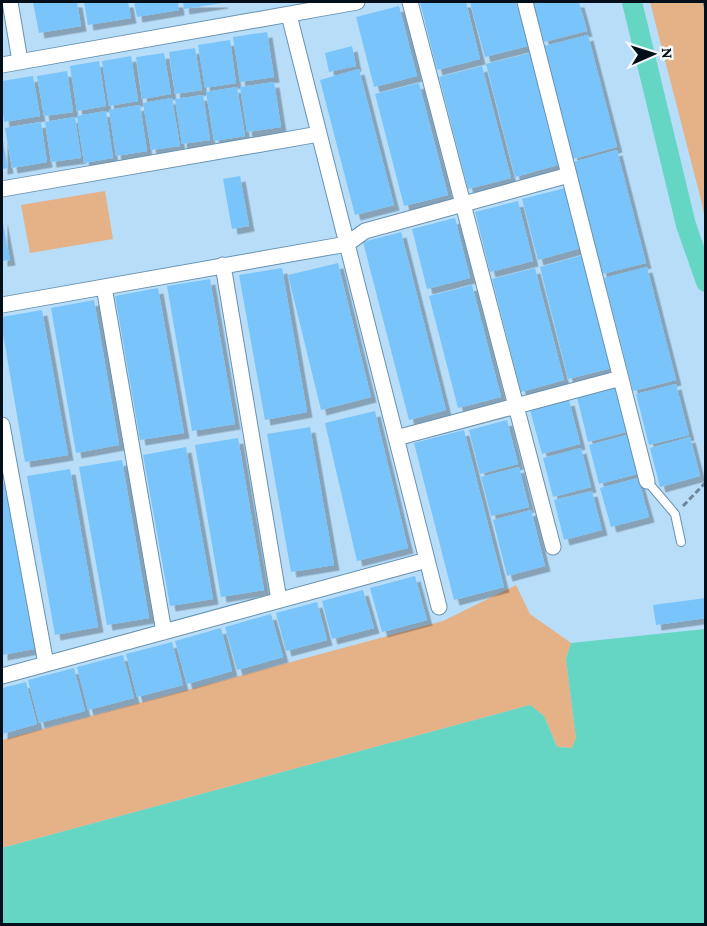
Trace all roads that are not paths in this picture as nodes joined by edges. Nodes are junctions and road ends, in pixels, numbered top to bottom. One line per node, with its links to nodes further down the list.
1 (10, 2): 6 (street)
2 (357, 2): 5 (street)
3 (410, 2): 11 (street)
4 (525, 2): 9 (street)
5 (298, 10): 6 (street); 8 (street)
6 (20, 61): 7 (street)
7 (2, 65)
8 (319, 134): 10 (street); 12 (street)
9 (569, 175): 11 (street); 16 (street)
10 (2, 189)
11 (463, 204): 12 (street); 17 (street)
12 (347, 244): 13 (street); 19 (street)
13 (223, 265): 14 (street); 24 (street)
14 (104, 287): 15 (street); 26 (street)
15 (2, 305)
16 (621, 378): 17 (street); 20 (street)
17 (516, 406): 19 (street); 22 (street)
18 (2, 425): 27 (street)
19 (396, 438): 23 (street)
20 (647, 481): 21 (lane)
21 (681, 542)
22 (553, 547)
23 (427, 560): 24 (street); 25 (street)
24 (279, 600): 26 (street)
25 (439, 607)
26 (164, 632): 27 (street)
27 (46, 663): 28 (street)
28 (2, 676)

